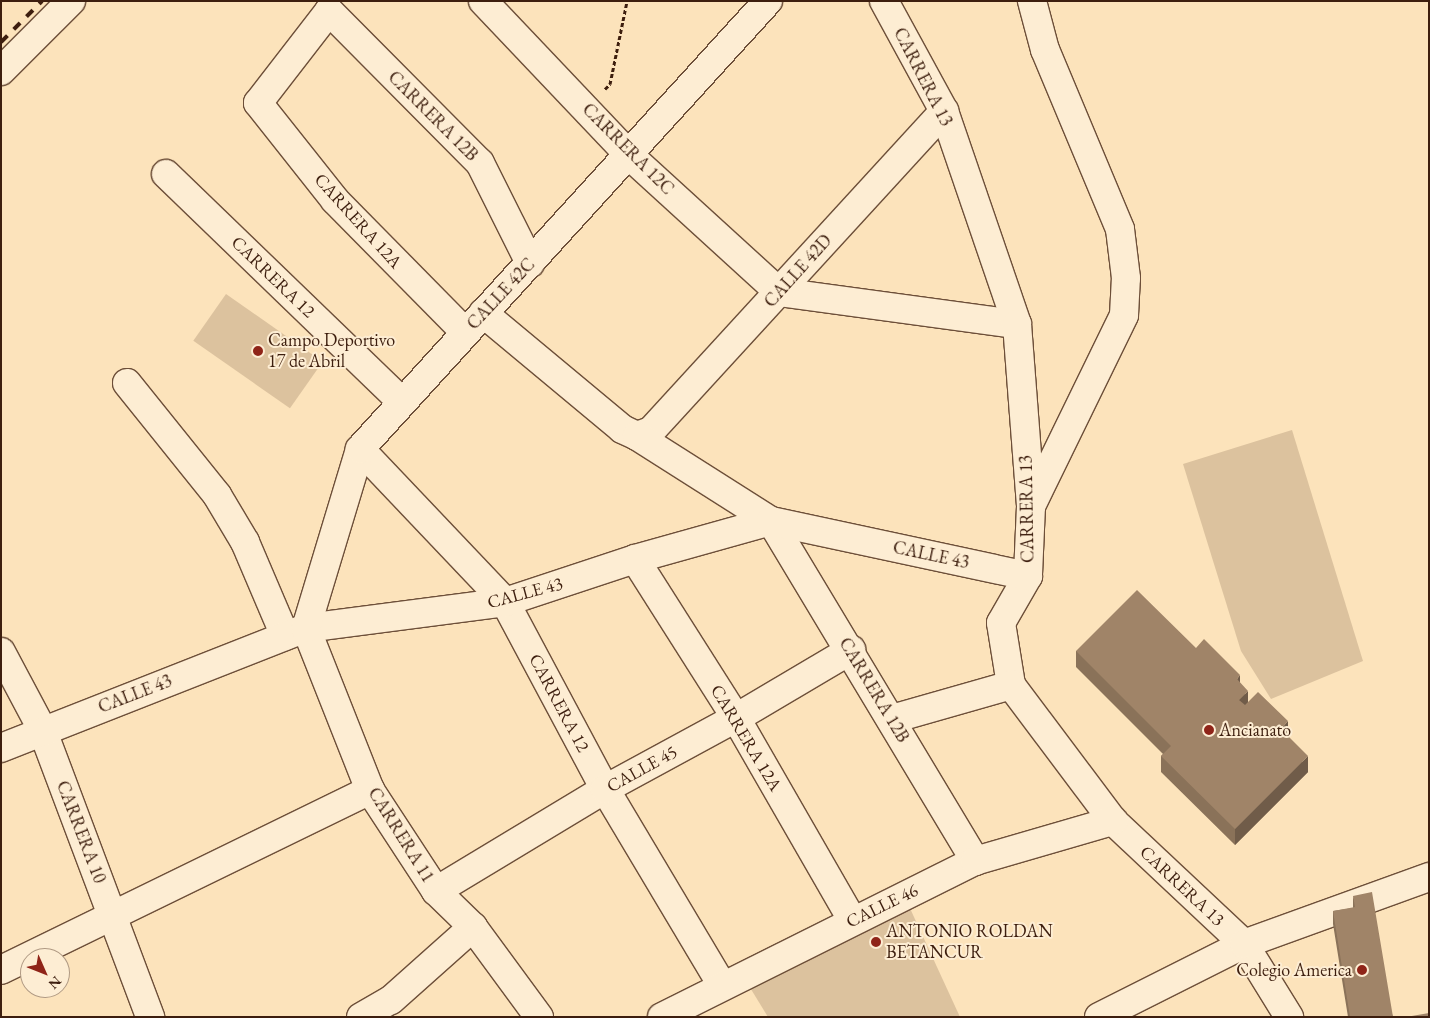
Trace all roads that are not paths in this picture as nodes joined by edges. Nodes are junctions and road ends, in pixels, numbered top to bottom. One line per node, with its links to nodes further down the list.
1 (71, 1): 7 (street)
2 (483, 1): 9 (street, CARRERA 12C)
3 (768, 1): 9 (street, CALLE 42C)
4 (884, 1): 8 (street, CARRERA 13)
5 (1032, 1): 20 (street)
6 (329, 11): 11 (street, CARRERA 12B); 15 (street, CARRERA 12A)
7 (1, 71)
8 (944, 110): 12 (street, CALLE 42D); 14 (street, CARRERA 13)
9 (630, 156): 11 (street, CALLE 42C); 12 (street, CARRERA 12C)
10 (166, 174): 17 (street, CARRERA 12)
11 (530, 263): 13 (street, CALLE 42C)
12 (779, 292): 14 (street); 18 (street, CALLE 42D)
13 (483, 312): 15 (street, CALLE 42C); 18 (street)
14 (1017, 324): 20 (street, CARRERA 13)
15 (465, 332): 17 (street, CALLE 42C)
16 (127, 383): 25 (street, CARRERA 11)
17 (401, 401): 19 (street, CALLE 42C)
18 (644, 433): 21 (street)
19 (360, 449): 24 (street, CARRERA 12); 25 (street, CALLE 42C)
20 (1031, 506): 23 (street, CARRERA 13)
21 (771, 521): 22 (street, CALLE 43); 23 (street, CALLE 43); 26 (street, CARRERA 12B)
22 (635, 559): 24 (street, CALLE 43); 29 (street, CARRERA 12A)
23 (1028, 576): 28 (street, CARRERA 13)
24 (506, 602): 25 (street, CALLE 43); 33 (street, CARRERA 12)
25 (295, 632): 31 (street, CALLE 43); 34 (street, CARRERA 11)
26 (851, 650): 29 (street, CALLE 45); 30 (street, CARRERA 12B)
27 (1, 652): 31 (street, CARRERA 10)
28 (1011, 685): 30 (street); 35 (street, CARRERA 13)
29 (736, 718): 33 (street, CALLE 45); 40 (street, CARRERA 12A)
30 (892, 719): 36 (street, CARRERA 12B)
31 (42, 729): 32 (street, CALLE 43); 39 (street, CARRERA 10)
32 (1, 748)
33 (605, 789): 38 (street, CALLE 45); 44 (street, CARRERA 12)
34 (370, 790): 38 (street, CARRERA 11); 39 (street)
35 (1113, 821): 36 (street, CALLE 46); 42 (street, CARRERA 13)
36 (975, 860): 40 (street, CALLE 46)
37 (1429, 877): 42 (street)
38 (436, 891): 41 (street, CARRERA 11)
39 (113, 916): 43 (street); 45 (street, CARRERA 10)
40 (852, 920): 44 (street, CALLE 46)
41 (474, 926): 46 (street); 47 (street, CARRERA 11)
42 (1244, 944): 49 (street); 50 (street, CARRERA 13)
43 (1, 970)
44 (722, 985): 48 (street, CALLE 46)
45 (150, 1017)
46 (361, 1017)
47 (539, 1017)
48 (662, 1017)
49 (1099, 1017)
50 (1289, 1017)

